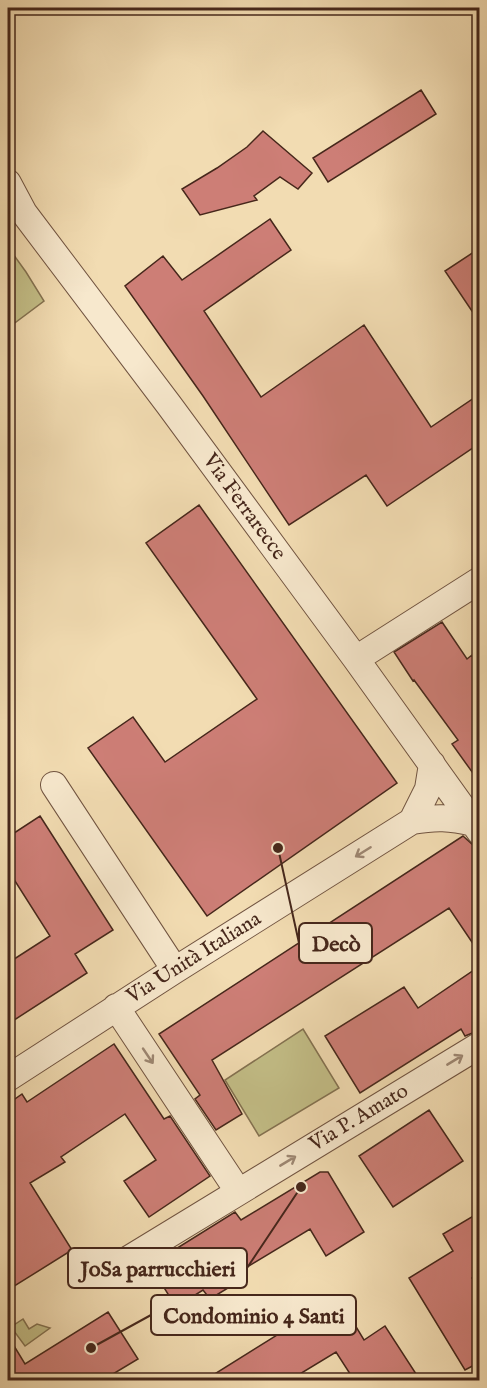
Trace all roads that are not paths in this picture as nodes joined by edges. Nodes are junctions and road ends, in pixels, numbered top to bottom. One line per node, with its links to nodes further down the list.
1 (8, 183): 3 (street, Via Ferrarecce)
2 (480, 580): 3 (street)
3 (356, 659): 4 (street, Via Ferrarecce)
4 (432, 764): 6 (street); 7 (street, Via Ferrarecce)
5 (54, 785): 8 (street)
6 (412, 821): 7 (street, Via Unità Italiana); 8 (street, Via Unità Italiana, one-way to 8)
7 (476, 827)
8 (175, 970): 9 (street, Via Unità Italiana)
9 (116, 1007): 11 (street, Via Unità Italiana); 12 (street, one-way to 12)
10 (480, 1045): 12 (street, Via P. Amato, one-way to 10)
11 (8, 1078)
12 (238, 1191): 13 (street, Via P. Amato)
13 (127, 1260)

